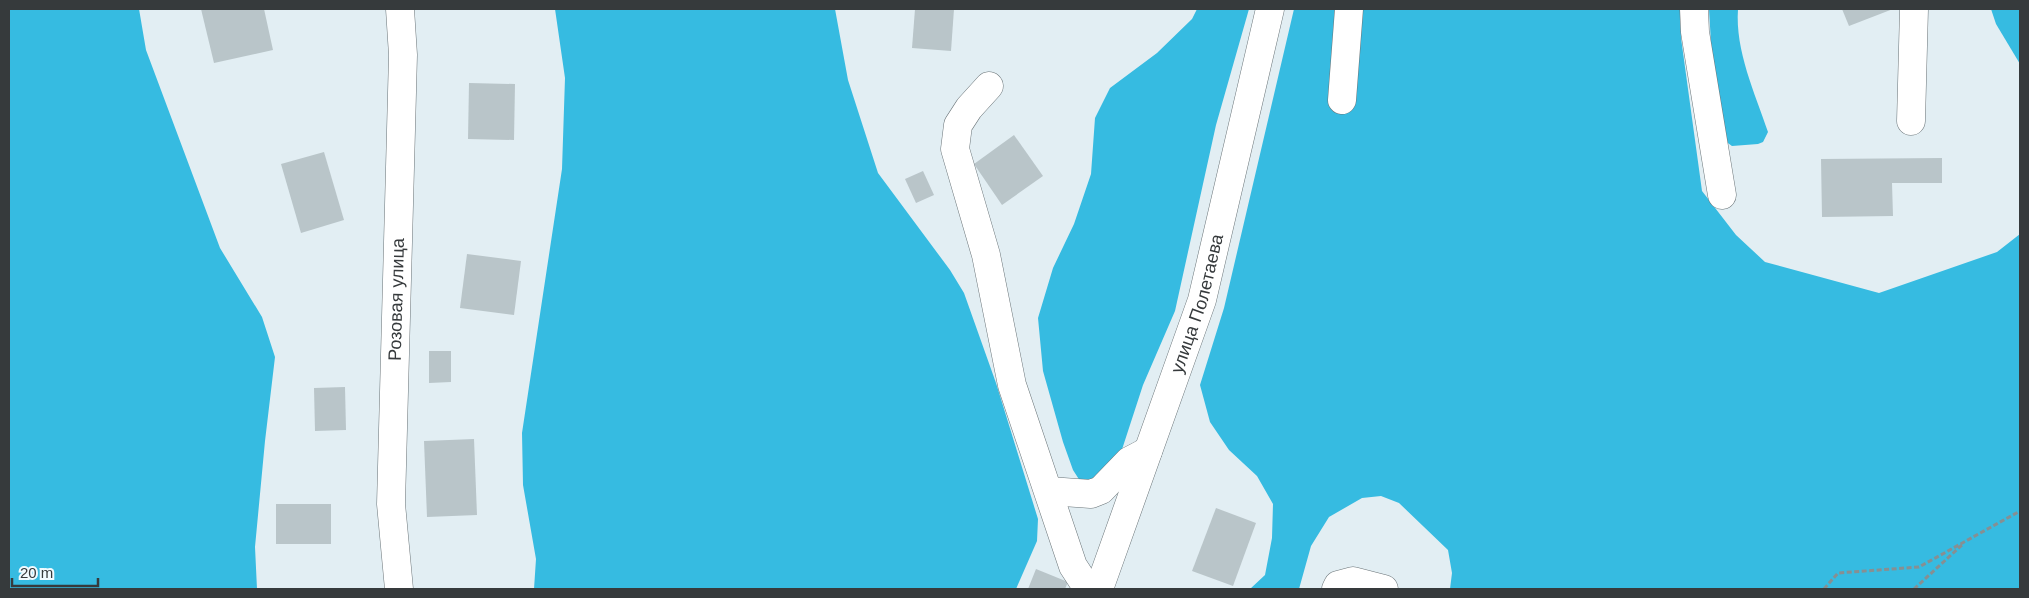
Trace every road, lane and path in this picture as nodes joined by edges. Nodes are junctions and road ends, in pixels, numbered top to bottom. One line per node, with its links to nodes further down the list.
1 (400, 9): 14 (street, Розовая улица)
2 (1270, 9): 10 (street, улица Полетаева)
3 (1349, 9): 7 (street)
4 (1694, 9): 9 (street)
5 (1914, 9): 8 (street)
6 (989, 86): 11 (street)
7 (1342, 100)
8 (1911, 121)
9 (1722, 196)
10 (1148, 451): 11 (street); 16 (street, улица Полетаева)
11 (1049, 491): 15 (street)
12 (2020, 511): 13 (path)
13 (1966, 540): 19 (path); 20 (path)
14 (399, 589)
15 (1088, 589)
16 (1098, 589)
17 (1336, 589): 18 (street)
18 (1384, 589)
19 (1824, 589)
20 (1914, 589)

